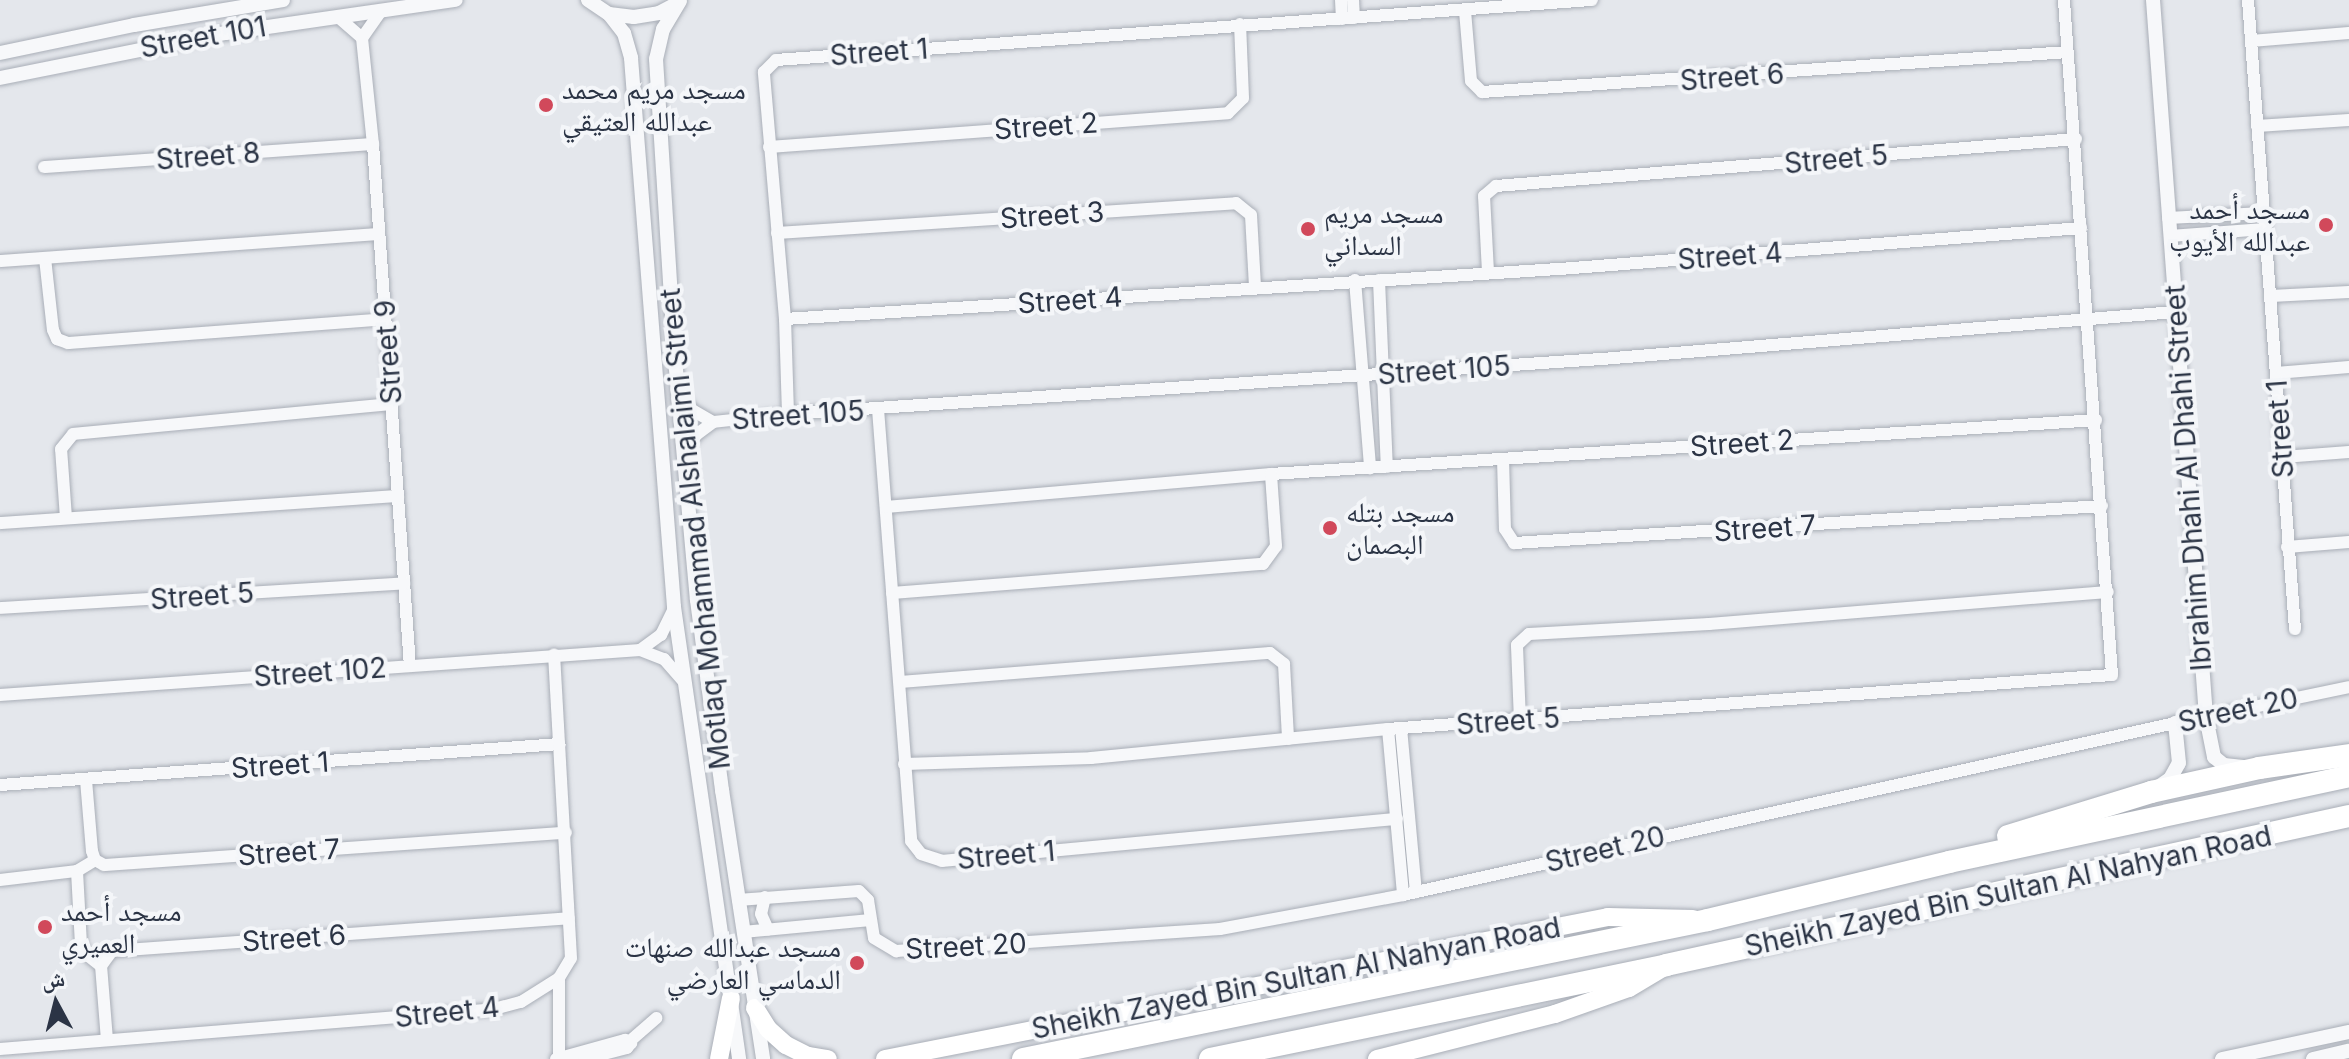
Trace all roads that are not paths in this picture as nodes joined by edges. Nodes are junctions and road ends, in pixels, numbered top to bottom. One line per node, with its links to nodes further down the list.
1 (283, 0): 18 (street, Street 101)
2 (456, 0): 12 (street, Street 101)
3 (574, 0): 11 (street)
4 (681, 0): 14 (street); 52 (street, Motlaq Mohammad Alshalaimi Street)
5 (1341, 0): 16 (street)
6 (1353, 0): 16 (street)
7 (1592, 0): 13 (street, Street 1)
8 (2064, 0): 23 (street)
9 (2153, 0): 33 (street, Ibrahim Dhahi Al Dhahi Street)
10 (2248, 0): 21 (street, Street 1)
11 (590, 2): 14 (street)
12 (381, 11): 15 (street, Street 101); 20 (street)
13 (1465, 11): 16 (street, Street 1); 23 (street, Street 6)
14 (609, 14): 45 (street, Motlaq Mohammad Alshalaimi Street)
15 (338, 17): 20 (street); 22 (street, Street 101)
16 (1348, 18): 17 (street, Street 1)
17 (1240, 24): 30 (street, Street 2); 30 (street, Street 1)
18 (134, 25): 22 (street); 24 (street, Street 101)
19 (2349, 33): 21 (street)
20 (362, 38): 29 (street, Street 9)
21 (2251, 41): 27 (street, Street 1)
22 (136, 49): 25 (street, Street 101)
23 (2068, 52): 28 (street)
24 (0, 53)
25 (0, 78)
26 (2349, 120): 27 (street)
27 (2257, 126): 32 (street, Street 1)
28 (2076, 139): 34 (street); 41 (street, Street 5)
29 (373, 144): 31 (street, Street 8); 37 (street, Street 9)
30 (769, 147): 36 (street, Street 1)
31 (44, 167)
32 (2263, 213): 33 (street); 35 (street, Street 1)
33 (2168, 218): 38 (street, Ibrahim Dhahi Al Dhahi Street)
34 (2081, 228): 41 (street, Street 4); 51 (street)
35 (2265, 229): 38 (street); 47 (street, Street 1)
36 (777, 233): 44 (street, Street 3); 50 (street, Street 1)
37 (379, 234): 39 (street); 49 (street, Street 9)
38 (2170, 236): 48 (street, Ibrahim Dhahi Al Dhahi Street)
39 (45, 258): 40 (street); 49 (street)
40 (0, 261)
41 (1488, 272): 43 (street, Street 4)
42 (1355, 280): 43 (street, Street 4); 44 (street, Street 4); 56 (street)
43 (1379, 280): 55 (street)
44 (1255, 287): 50 (street, Street 4)
45 (649, 290): 52 (street); 80 (street, Motlaq Mohammad Alshalaimi Street)
46 (2349, 292): 47 (street)
47 (2271, 296): 54 (street, Street 1)
48 (2175, 312): 51 (street, Street 105); 90 (street, Ibrahim Dhahi Al Dhahi Street)
49 (385, 319): 58 (street, Street 9)
50 (785, 319): 60 (street, Street 1)
51 (2088, 319): 55 (street, Street 105); 61 (street)
52 (674, 348): 57 (street, Motlaq Mohammad Alshalaimi Street)
53 (2349, 367): 54 (street)
54 (2276, 373): 65 (street, Street 1)
55 (1384, 375): 56 (street, Street 105); 67 (street)
56 (1363, 376): 59 (street, Street 105); 68 (street)
57 (678, 390): 62 (street, Street 105); 64 (street, Motlaq Mohammad Alshalaimi Street)
58 (391, 404): 70 (street, Street 9); 73 (street)
59 (878, 409): 60 (street, Street 105); 72 (street, Street 1)
60 (788, 414): 62 (street, Street 105)
61 (2096, 420): 66 (street, Street 2); 71 (street)
62 (713, 422): 64 (street, Street 105)
63 (2349, 452): 65 (street)
64 (684, 453): 102 (street, Motlaq Mohammad Alshalaimi Street)
65 (2283, 457): 76 (street, Street 1)
66 (1503, 459): 67 (street, Street 2); 71 (street, Street 7)
67 (1387, 467): 68 (street, Street 2)
68 (1370, 468): 69 (street, Street 2)
69 (1271, 474): 72 (street, Street 2); 79 (street)
70 (398, 496): 73 (street); 77 (street, Street 9)
71 (2102, 506): 78 (street)
72 (886, 507): 79 (street, Street 1)
73 (66, 518): 74 (street)
74 (0, 523)
75 (2349, 542): 76 (street)
76 (2287, 547): 82 (street, Street 1)
77 (404, 583): 81 (street, Street 5); 85 (street, Street 9)
78 (2108, 592): 91 (street); 91 (street, Street 5)
79 (892, 593): 87 (street, Street 1)
80 (674, 607): 83 (street); 86 (street, Motlaq Mohammad Alshalaimi Street)
81 (0, 608)
82 (2295, 629)
83 (640, 650): 84 (street, Street 102); 86 (street)
84 (554, 654): 85 (street, Street 102); 95 (street)
85 (410, 666): 89 (street, Street 102)
86 (684, 682): 103 (street, Motlaq Mohammad Alshalaimi Street)
87 (900, 682): 94 (street); 97 (street, Street 1)
88 (2349, 687): 90 (street, Street 20)
89 (0, 695)
90 (2206, 717): 92 (street, Street 20); 98 (street, Ibrahim Dhahi Al Dhahi Street)
91 (1520, 721): 93 (street, Street 5)
92 (2175, 723): 104 (street); 112 (street, Street 20)
93 (1394, 729): 94 (street, Street 5); 106 (street); 112 (street)
94 (1288, 739): 97 (street, Street 5)
95 (560, 744): 100 (street, Street 1); 107 (street)
96 (2349, 755): 98 (highway)
97 (904, 764): 106 (street, Street 1)
98 (2259, 768): 104 (highway)
99 (2349, 776): 109 (highway, Sheikh Zayed Bin Sultan Al Nahyan Road)
100 (86, 780): 101 (street, Street 1); 108 (street)
101 (0, 785)
102 (722, 790): 103 (street); 114 (street, Motlaq Mohammad Alshalaimi Street)
103 (700, 791): 123 (street, Motlaq Mohammad Alshalaimi Street)
104 (2151, 792): 109 (highway)
105 (2349, 816): 120 (highway, Sheikh Zayed Bin Sultan Al Nahyan Road)
106 (1397, 819): 112 (street)
107 (566, 833): 108 (street, Street 7); 115 (street)
108 (95, 860): 110 (street)
109 (1949, 862): 117 (highway, Sheikh Zayed Bin Sultan Al Nahyan Road)
110 (77, 871): 111 (street); 121 (street)
111 (0, 880)
112 (1409, 893): 116 (street, Street 20)
113 (765, 897): 114 (street, Street 20); 116 (street, Street 20); 118 (street)
114 (738, 900): 119 (street, Motlaq Mohammad Alshalaimi Street)
115 (569, 918): 121 (street, Street 6); 122 (street)
116 (870, 920): 118 (street, Street 20)
117 (1708, 920): 126 (main road, Sheikh Zayed Bin Sultan Al Nahyan Road); 140 (highway, Sheikh Zayed Bin Sultan Al Nahyan Road)
118 (768, 930): 119 (street, Street 20)
119 (743, 932): 124 (street, Motlaq Mohammad Alshalaimi Street)
120 (1666, 965): 141 (highway, Sheikh Zayed Bin Sultan Al Nahyan Road); 142 (main road, Sheikh Zayed Bin Sultan Al Nahyan Road)
121 (101, 966): 128 (street)
122 (559, 978): 128 (street, Street 4); 132 (street)
123 (731, 998): 134 (main road); 135 (street, Motlaq Mohammad Alshalaimi Street)
124 (755, 1008): 136 (street, Motlaq Mohammad Alshalaimi Street); 137 (main road)
125 (656, 1018): 129 (street)
126 (1086, 1019): 138 (main road, Sheikh Zayed Bin Sultan Al Nahyan Road); 139 (main road)
127 (2349, 1032): 143 (street)
128 (107, 1040): 130 (street, Street 4)
129 (630, 1041): 132 (street); 133 (street)
130 (0, 1049)
131 (2349, 1051): 144 (street)
132 (558, 1059)
133 (584, 1059)
134 (719, 1059)
135 (739, 1059)
136 (763, 1059)
137 (828, 1059)
138 (885, 1059)
139 (905, 1059)
140 (1023, 1059)
141 (1210, 1059)
142 (1377, 1059)
143 (2222, 1059)
144 (2313, 1059)

